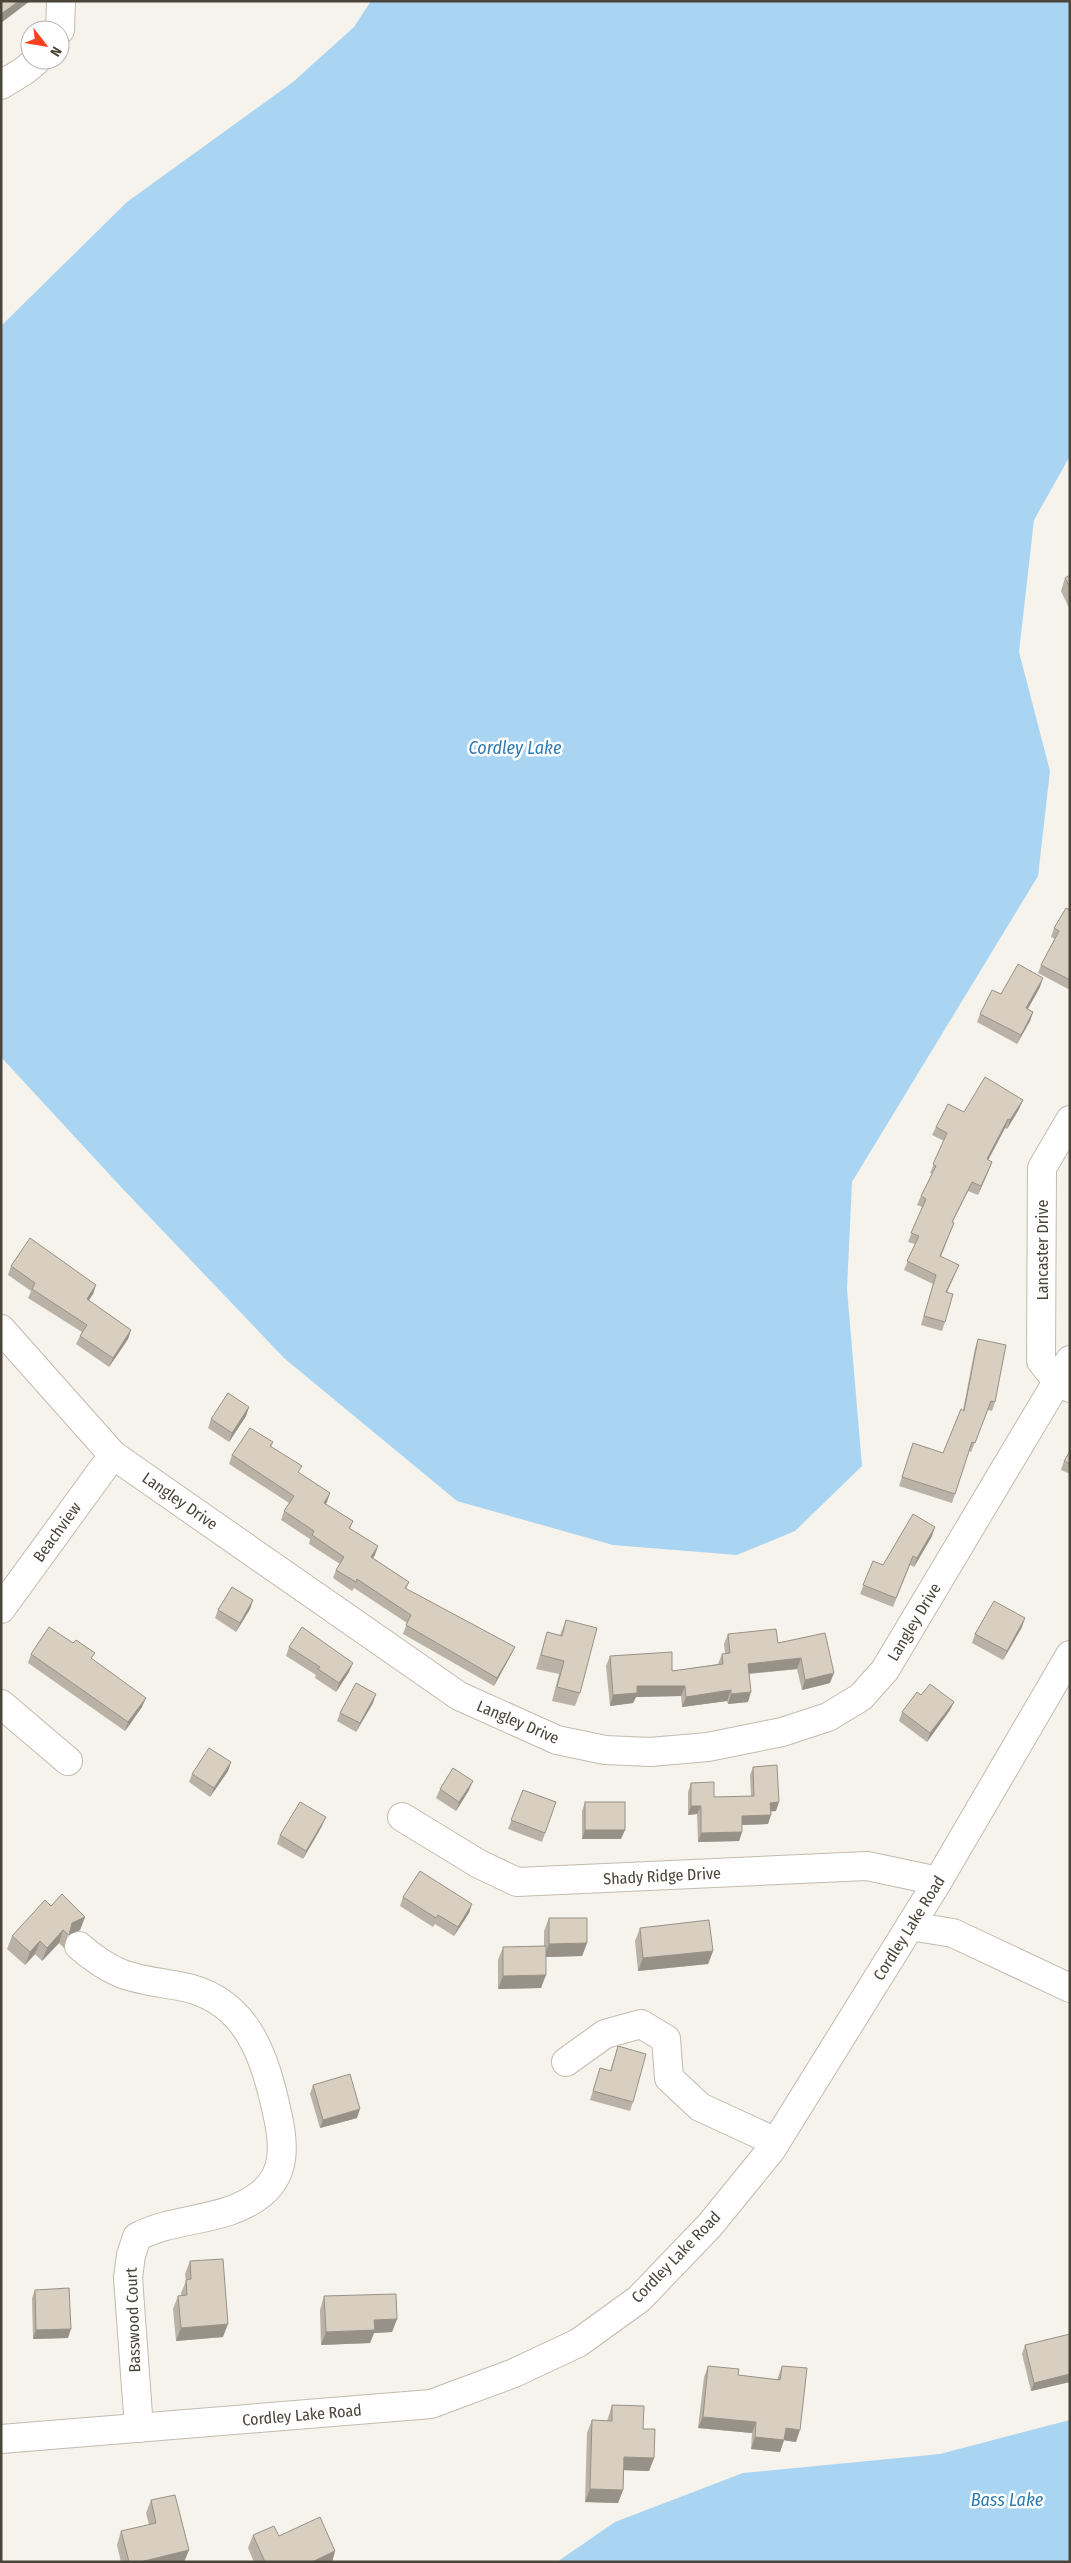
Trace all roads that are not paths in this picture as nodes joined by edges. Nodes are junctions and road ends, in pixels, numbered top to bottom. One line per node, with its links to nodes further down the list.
1 (25, 70): 2 (street)
2 (1, 85)
3 (1070, 1120): 5 (street, Lancaster Drive)
4 (1, 1329): 6 (street, Langley Drive)
5 (1066, 1376): 6 (street, Langley Drive)
6 (113, 1455): 7 (street, Beachview)
7 (1, 1609)
8 (1070, 1655): 9 (street, Cordley Lake Road)
9 (1059, 1699): 13 (street, Cordley Lake Road)
10 (1, 1704): 11 (street)
11 (68, 1761)
12 (402, 1817): 13 (street, Shady Ridge Drive)
13 (938, 1881): 14 (street, Cordley Lake Road)
14 (910, 1926): 16 (street); 18 (street, Cordley Lake Road)
15 (79, 1946): 19 (street, Basswood Court)
16 (1070, 1988)
17 (566, 2062): 18 (street)
18 (776, 2142): 19 (street, Cordley Lake Road)
19 (139, 2428): 20 (street, Cordley Lake Road)
20 (1, 2439)

